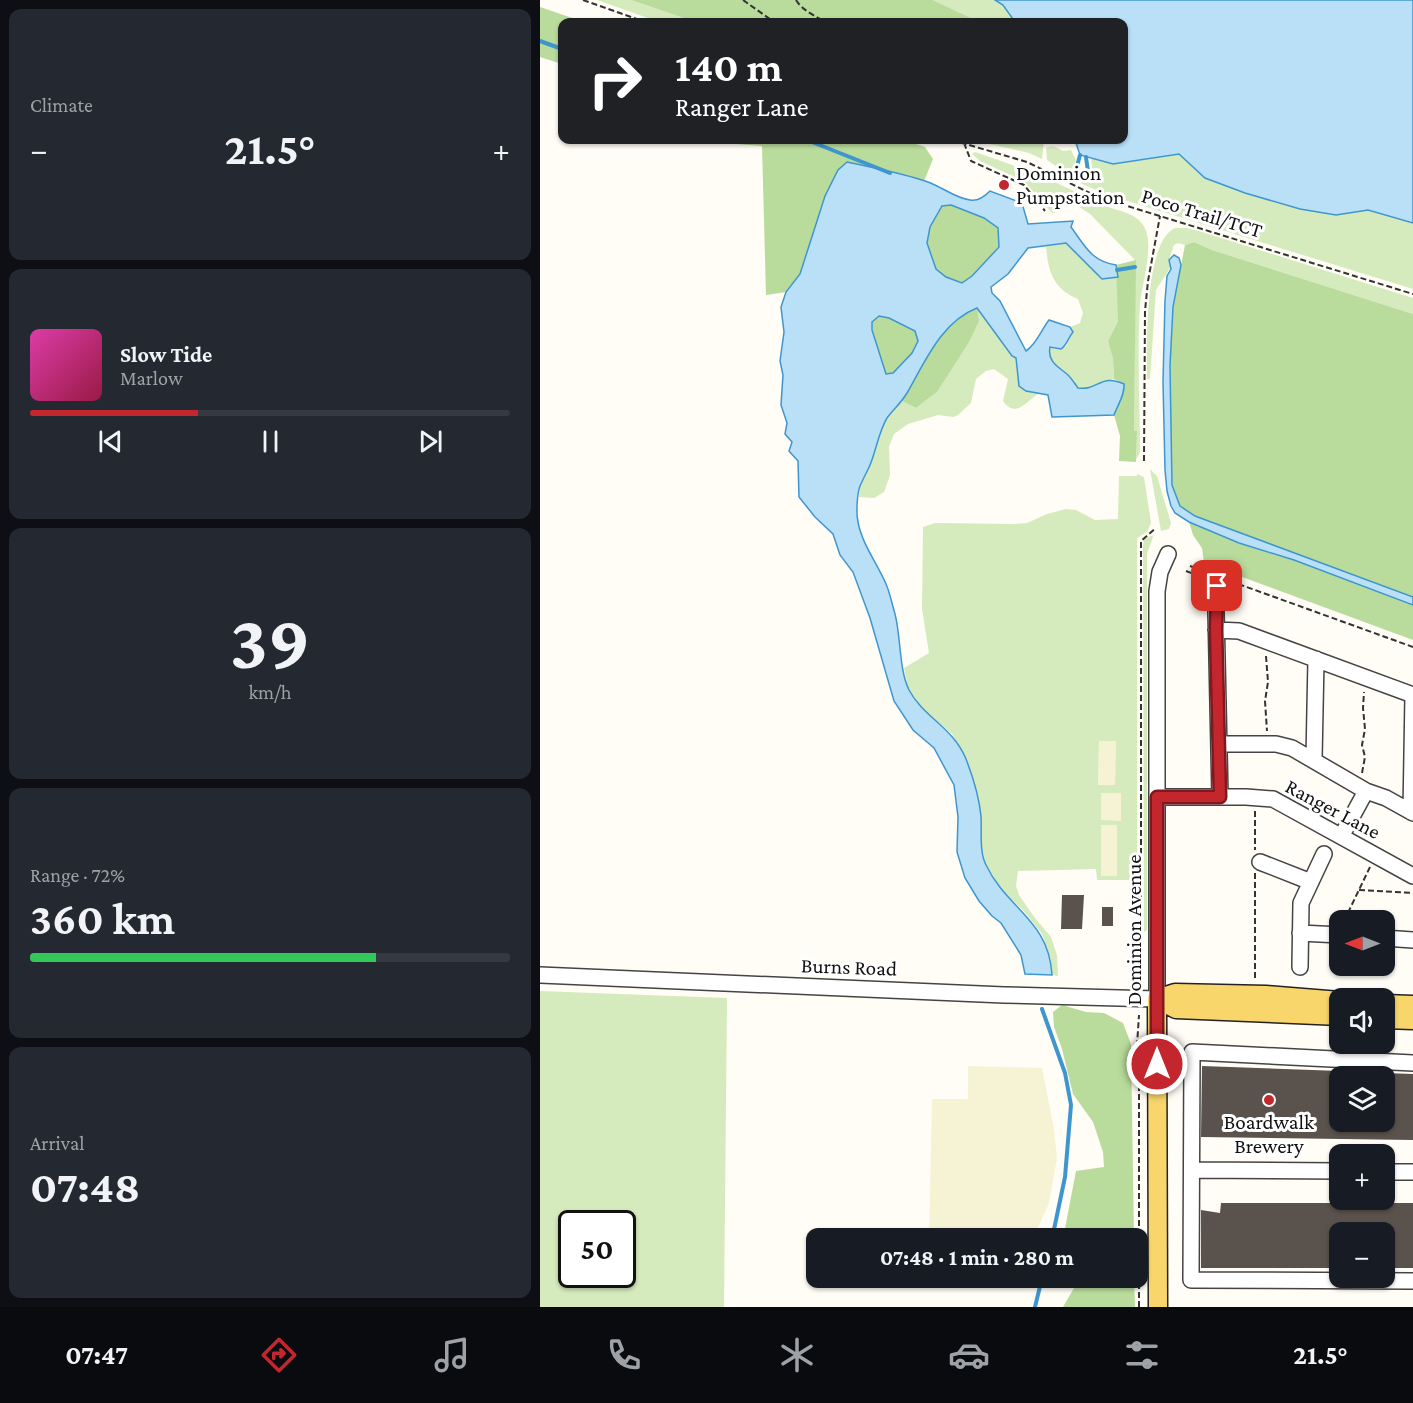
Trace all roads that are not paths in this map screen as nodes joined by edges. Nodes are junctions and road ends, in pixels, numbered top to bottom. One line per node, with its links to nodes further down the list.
1 (1168, 554): 8 (street, Dominion Avenue)
2 (1220, 580): 3 (street)
3 (1216, 630): 4 (street); 5 (street)
4 (1316, 659): 6 (street); 10 (street)
5 (1220, 744): 6 (street); 9 (street)
6 (1314, 759): 7 (street)
7 (1361, 787): 10 (street); 11 (street)
8 (1157, 797): 9 (street, Ranger Lane); 22 (street, Dominion Avenue)
9 (1220, 797): 11 (street, Ranger Lane)
10 (1412, 812)
11 (1342, 835): 14 (street, Ranger Lane)
12 (1324, 854): 15 (street)
13 (1257, 864): 15 (street)
14 (1413, 876)
15 (1311, 882): 16 (street)
16 (1300, 933): 17 (street); 20 (street)
17 (1329, 935)
18 (1395, 939): 19 (street)
19 (1413, 940)
20 (1300, 967)
21 (540, 975): 22 (street, Burns Road)
22 (1157, 999): 23 (main road); 26 (main road); 35 (main road, Dominion Avenue)
23 (1329, 1000)
24 (1395, 1004): 25 (main road)
25 (1413, 1005)
26 (1329, 1016)
27 (1395, 1019): 28 (main road)
28 (1413, 1020)
29 (1413, 1063): 30 (street)
30 (1192, 1170): 31 (street); 34 (street)
31 (1329, 1171)
32 (1395, 1172): 33 (street)
33 (1413, 1172)
34 (1413, 1281)
35 (1158, 1307)

